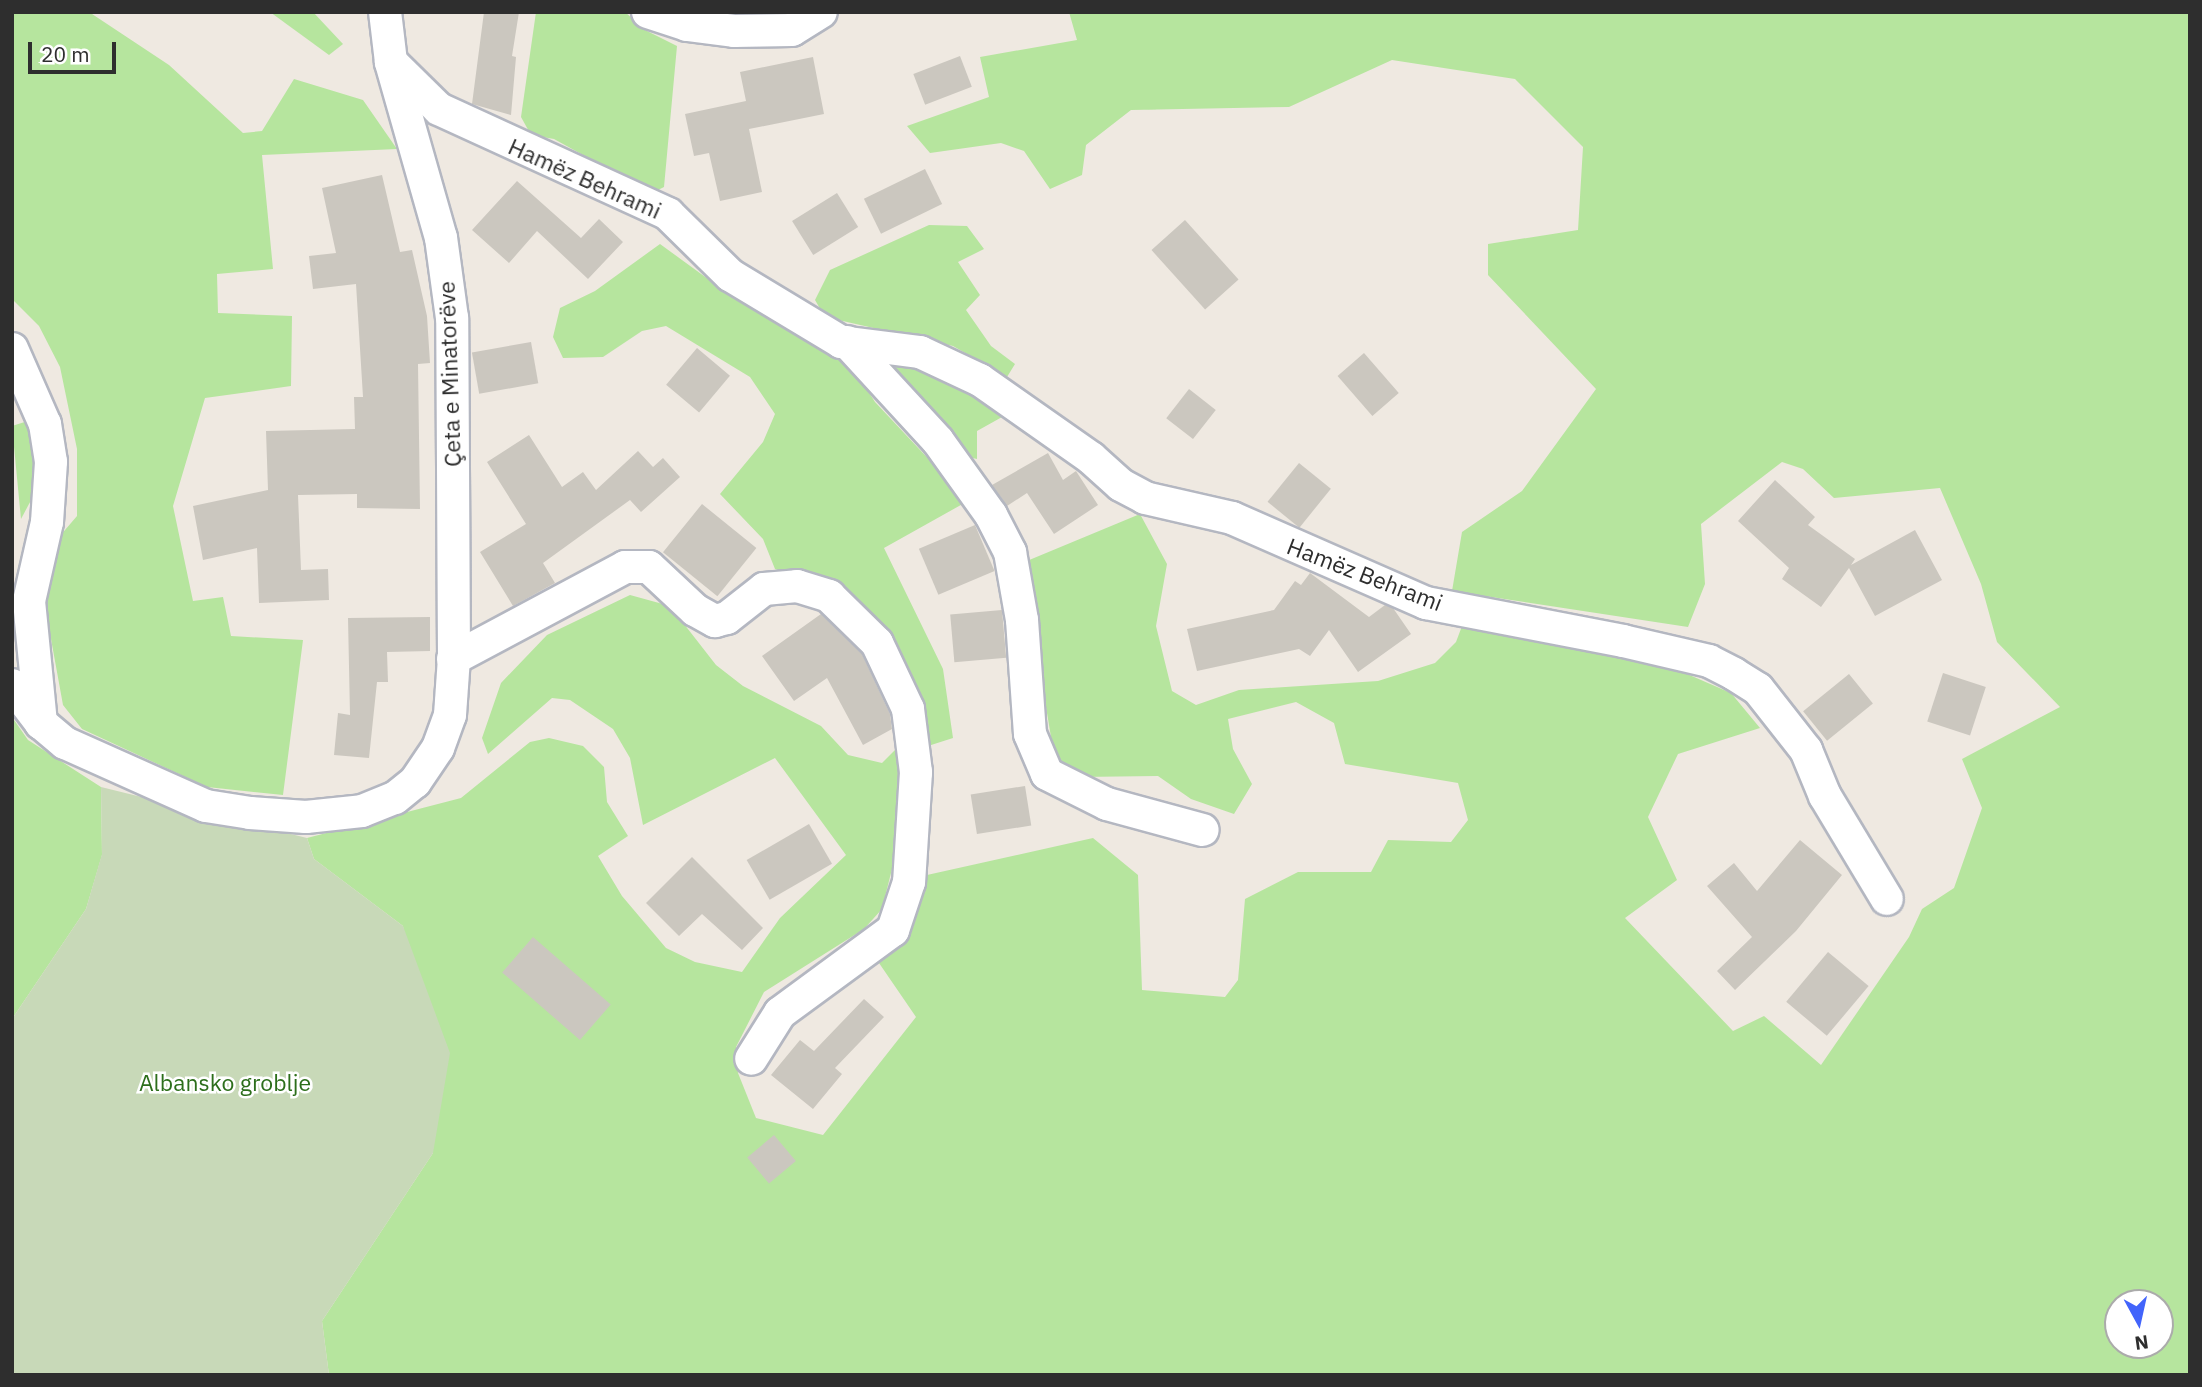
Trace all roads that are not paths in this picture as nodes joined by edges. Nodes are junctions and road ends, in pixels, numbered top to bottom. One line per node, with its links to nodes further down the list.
1 (385, 12): 4 (street, Çeta e Minatorëve)
2 (648, 12): 3 (street)
3 (821, 12)
4 (391, 62): 5 (street, Hamëz Behrami); 7 (street, Çeta e Minatorëve)
5 (846, 342): 10 (street, Hamëz Behrami); 11 (street, Hamëz Behrami)
6 (12, 349): 9 (street)
7 (453, 659): 9 (street, Çeta e Minatorëve); 12 (street)
8 (12, 685): 9 (street, Çeta e Minatorëve)
9 (41, 723)
10 (1203, 830)
11 (1887, 899)
12 (751, 1059)

